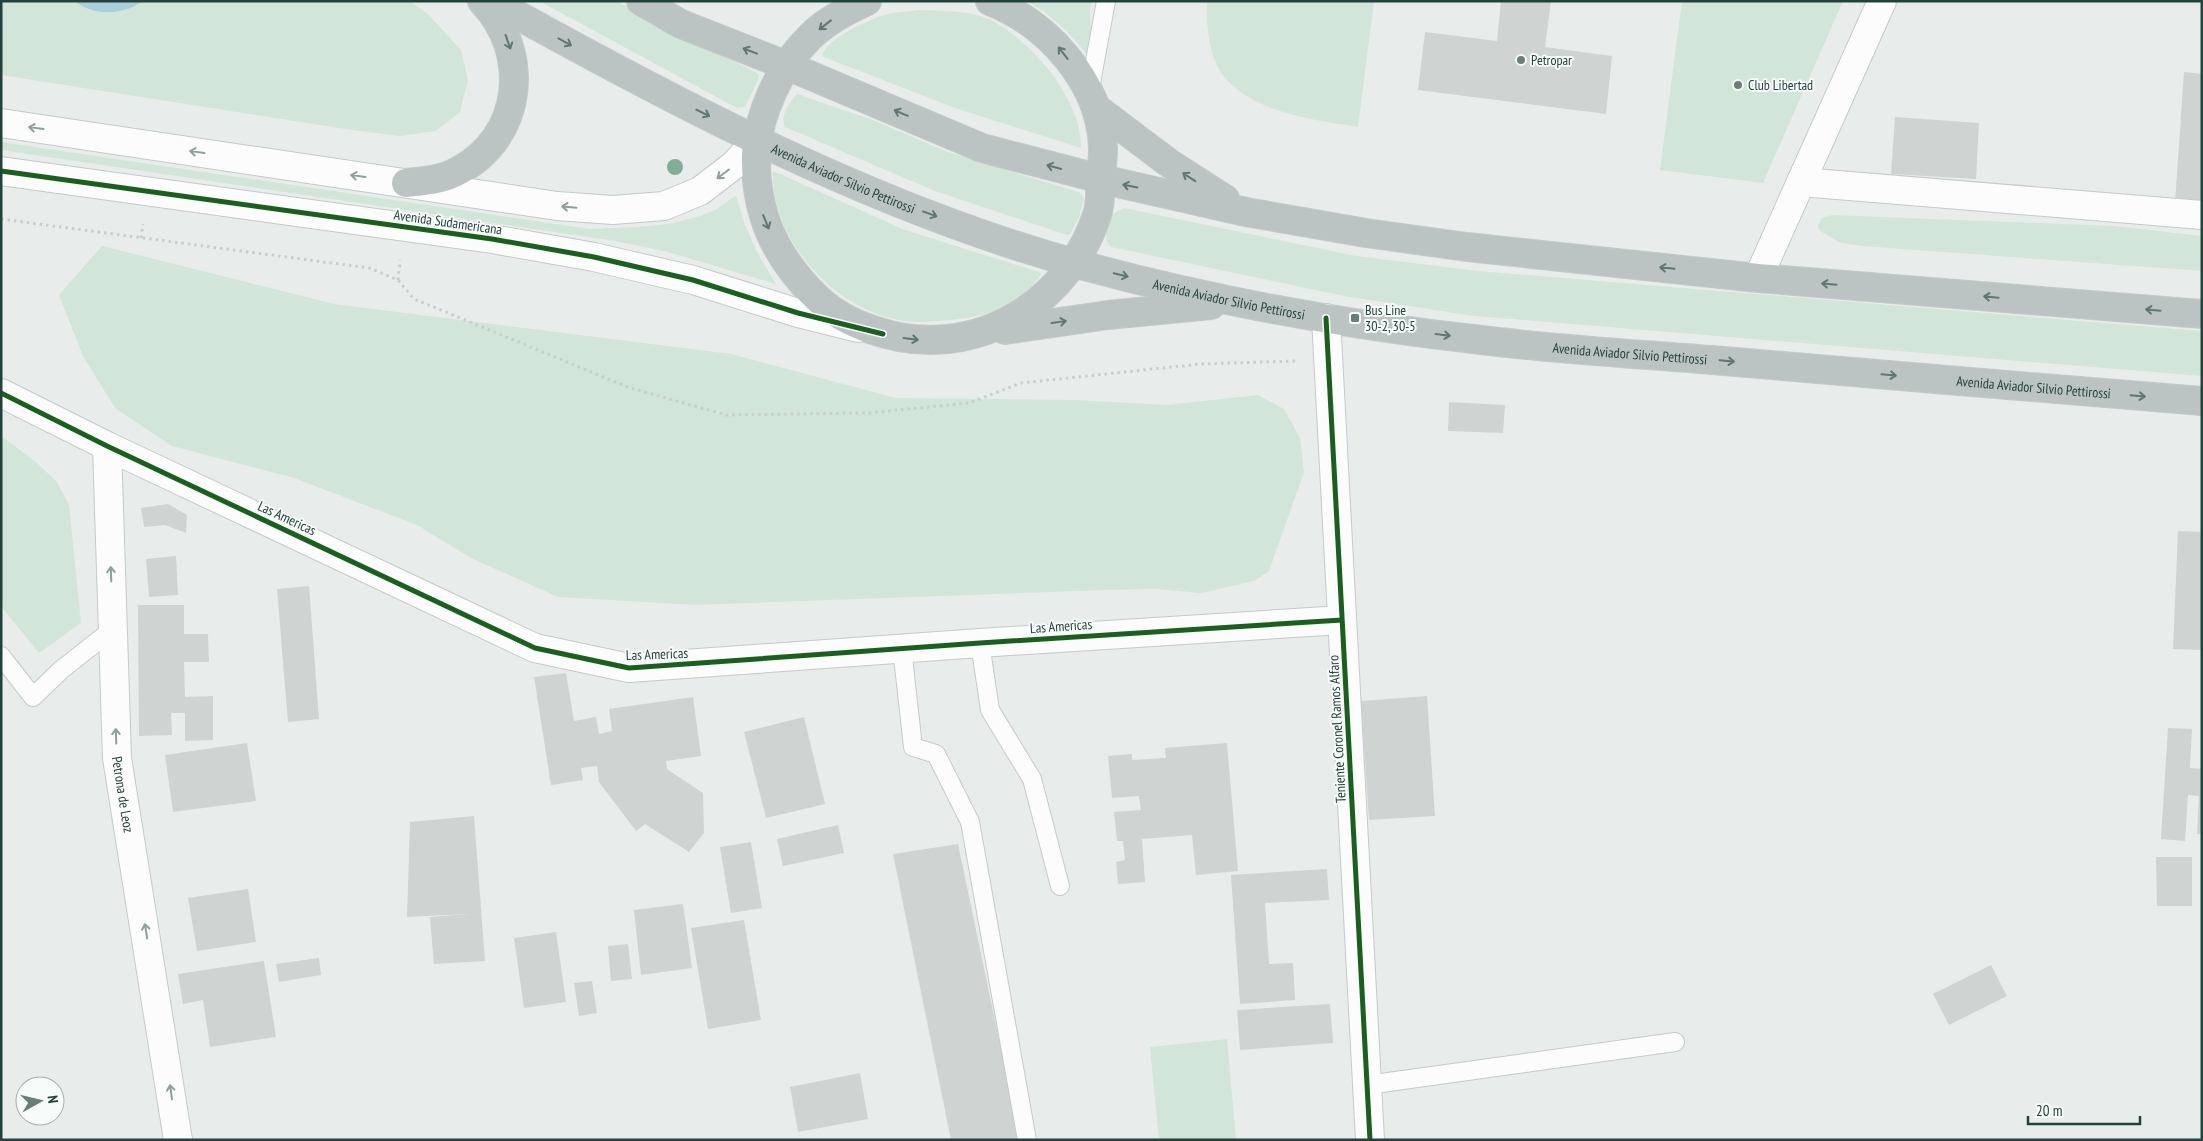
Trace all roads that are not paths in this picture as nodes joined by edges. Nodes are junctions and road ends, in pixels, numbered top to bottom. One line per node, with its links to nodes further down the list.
1 (482, 1): 15 (highway, one-way to 15)
2 (492, 1): 11 (highway, Avenida Aviador Silvio Pettirossi, one-way to 11)
3 (640, 1): 8 (highway, one-way to 3)
4 (867, 1): 8 (highway, one-way to 8)
5 (990, 1): 9 (highway, one-way to 5)
6 (1106, 1): 9 (lane)
7 (1882, 1): 14 (street)
8 (788, 66): 11 (highway); 13 (highway, one-way to 8)
9 (1092, 101): 13 (highway); 16 (highway, one-way to 9)
10 (1, 123): 15 (street, one-way to 10)
11 (757, 140): 15 (street, one-way to 15); 18 (highway, Avenida Aviador Silvio Pettirossi, one-way to 18); 23 (highway, one-way to 23)
12 (1, 171): 23 (street, Avenida Sudamericana)
13 (1101, 179): 16 (highway, one-way to 13); 18 (highway)
14 (1801, 182): 17 (street); 19 (street)
15 (406, 183)
16 (1246, 212): 19 (highway, one-way to 16)
17 (2202, 215)
18 (1074, 263): 20 (highway, Avenida Aviador Silvio Pettirossi, one-way to 20); 24 (highway)
19 (1758, 278): 21 (highway, one-way to 19)
20 (1240, 302): 22 (highway, Avenida Aviador Silvio Pettirossi); 24 (highway, one-way to 20)
21 (2202, 314)
22 (1326, 318): 26 (highway, Avenida Aviador Silvio Pettirossi, one-way to 26); 28 (street, Teniente Coronel Ramos Alfaro)
23 (883, 334): 24 (highway, one-way to 24)
24 (976, 335)
25 (1, 393): 27 (street, Las Americas)
26 (2202, 401)
27 (107, 446): 29 (street, Petrona de Leoz, one-way to 27); 31 (street, Las Americas)
28 (1342, 620): 30 (street, Las Americas); 35 (street, Teniente Coronel Ramos Alfaro)
29 (113, 629): 32 (lane); 36 (street, Petrona de Leoz, one-way to 29)
30 (980, 643): 31 (street, Las Americas); 33 (lane)
31 (902, 648): 37 (lane)
32 (1, 656)
33 (1060, 886)
34 (1675, 1042): 35 (lane)
35 (1367, 1085): 38 (street, Teniente Coronel Ramos Alfaro)
36 (178, 1140)
37 (1028, 1140)
38 (1370, 1140)

